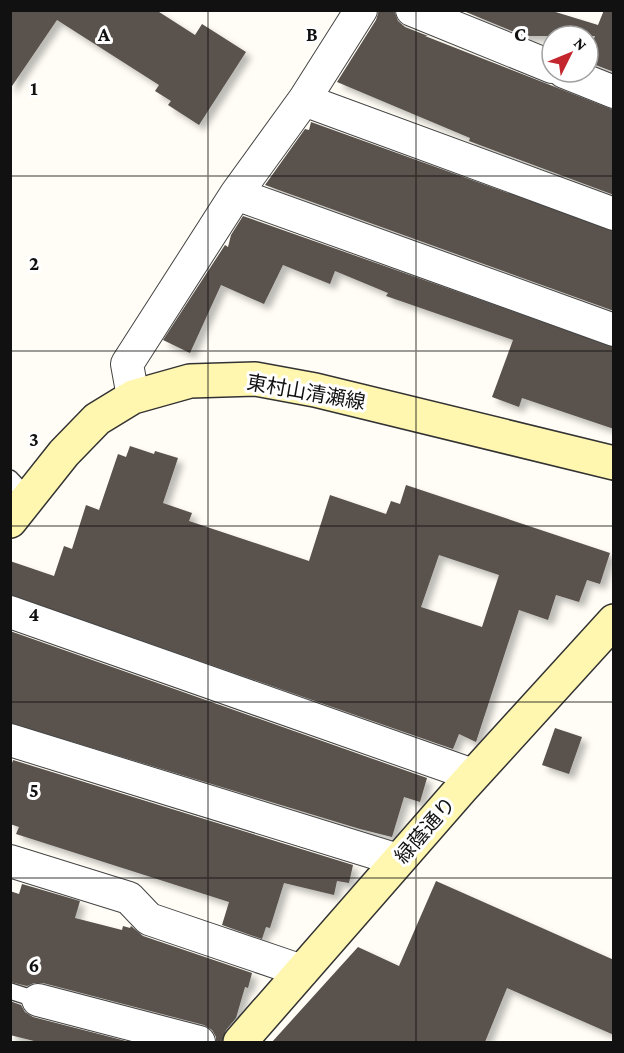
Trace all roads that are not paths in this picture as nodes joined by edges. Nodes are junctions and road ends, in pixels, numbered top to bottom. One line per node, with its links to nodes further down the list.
1 (361, 10): 6 (street)
2 (412, 10): 3 (street)
3 (540, 62)
4 (594, 84): 5 (street)
5 (614, 92)
6 (304, 100): 7 (street); 8 (street)
7 (236, 194): 9 (street); 10 (street)
8 (614, 214)
9 (614, 330)
10 (133, 397): 11 (main road, 東村山清瀬線); 12 (main road, 東村山清瀬線)
11 (614, 463)
12 (16, 499)
13 (10, 612): 16 (street)
14 (614, 621): 16 (main road, 緑蔭通り)
15 (10, 740): 17 (street)
16 (473, 775): 17 (main road, 緑蔭通り)
17 (398, 860): 19 (main road, 緑蔭通り)
18 (10, 861): 19 (street)
19 (302, 971): 22 (main road, 緑蔭通り)
20 (24, 995): 21 (street)
21 (199, 1042)
22 (240, 1042)

